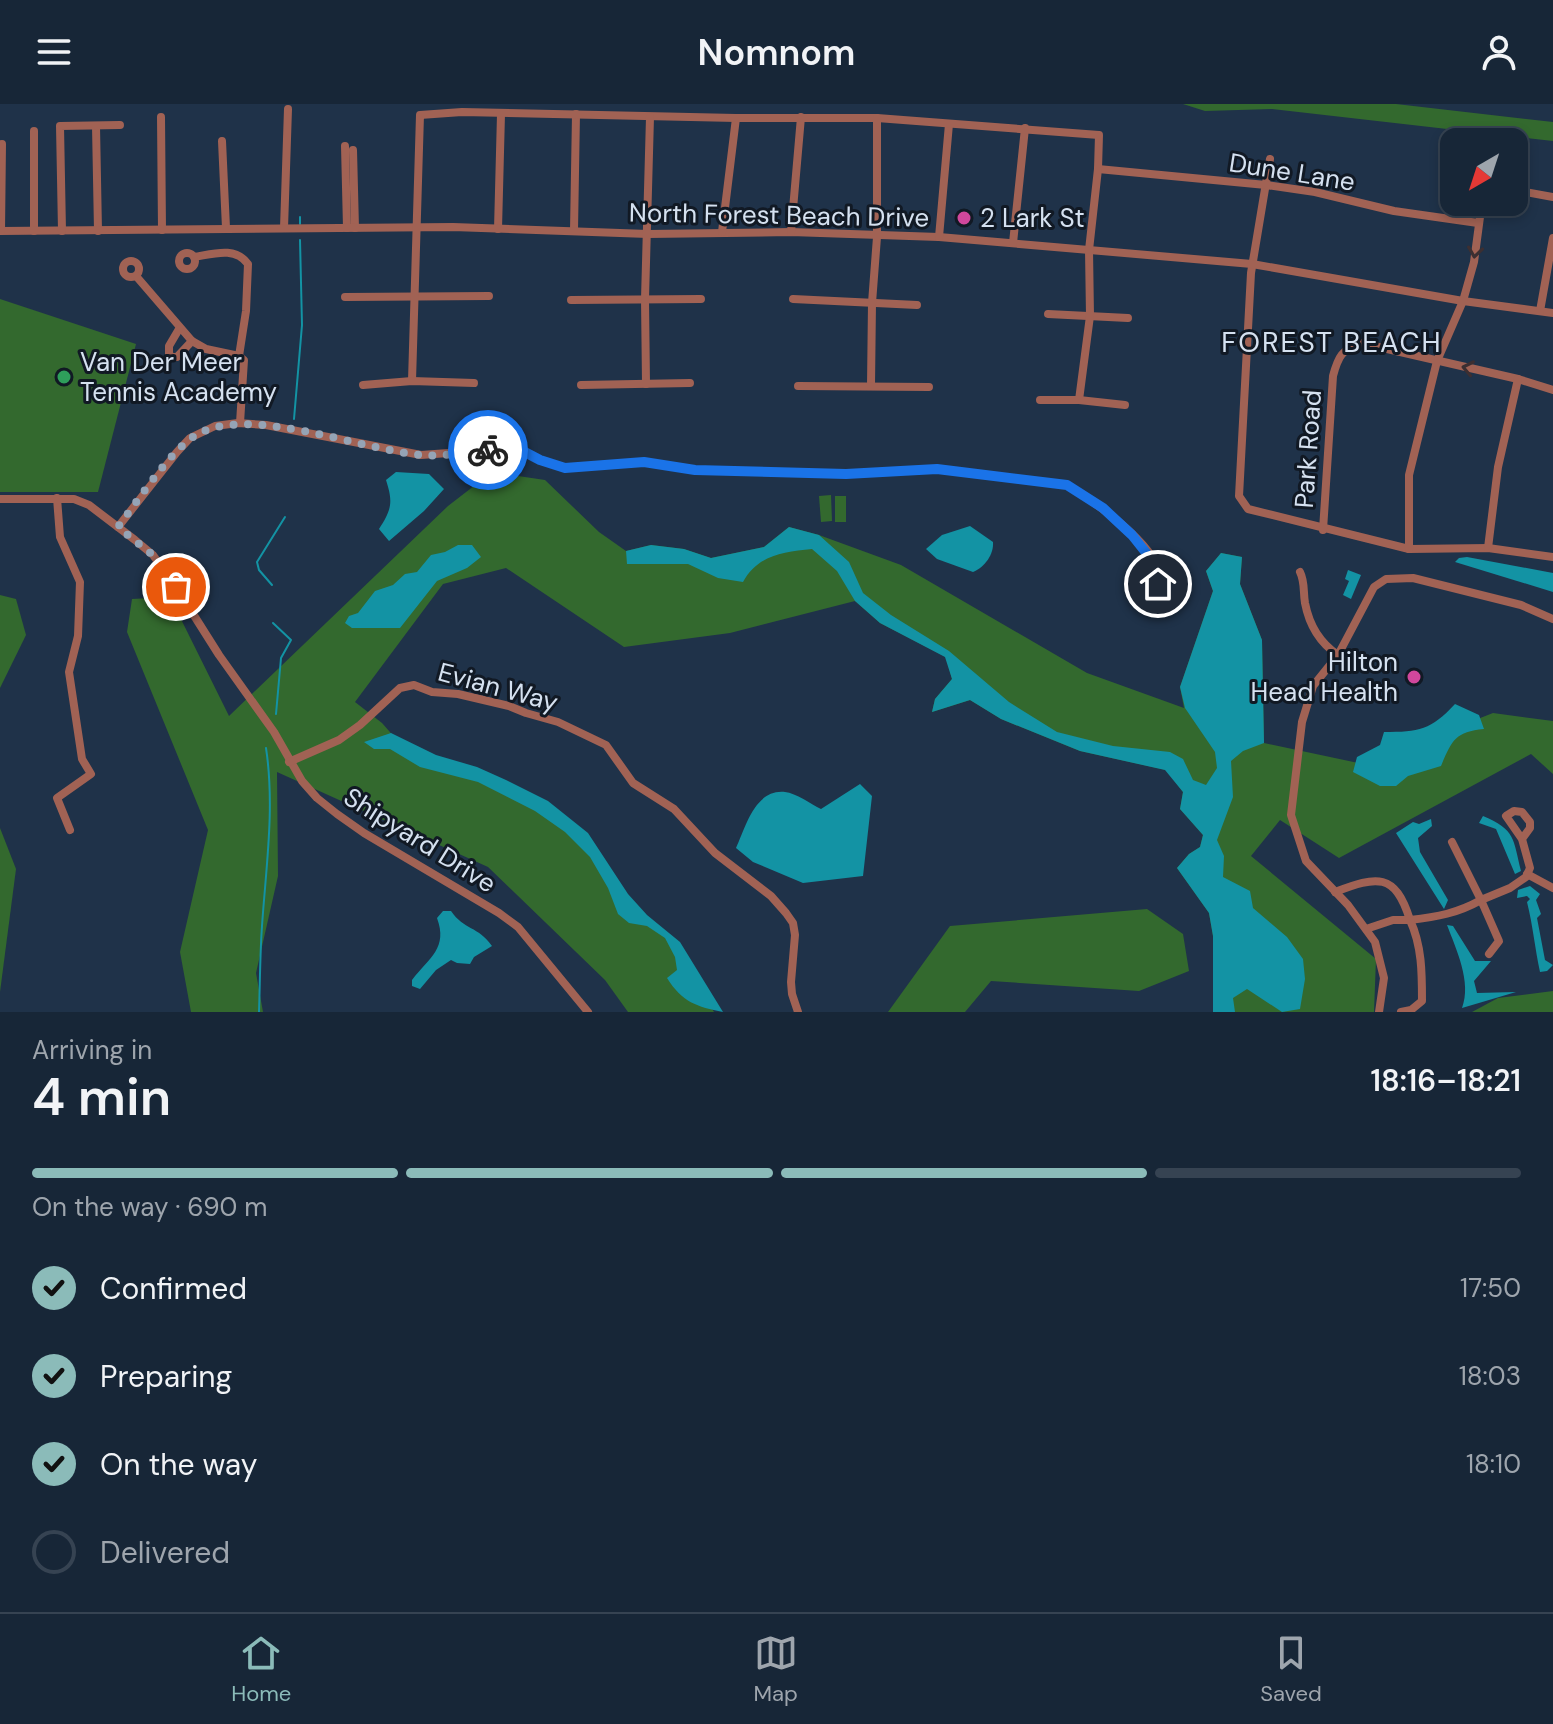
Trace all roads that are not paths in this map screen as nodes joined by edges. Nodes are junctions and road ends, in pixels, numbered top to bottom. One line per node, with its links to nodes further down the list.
1 (288, 109): 26 (street)
2 (501, 114): 3 (street); 24 (street); 28 (street)
3 (576, 114): 5 (street); 30 (street)
4 (161, 117): 29 (street)
5 (650, 117): 7 (street); 37 (street)
6 (801, 117): 7 (street); 8 (street); 36 (street)
7 (736, 118): 35 (street)
8 (877, 118): 9 (street); 38 (street)
9 (949, 124): 12 (street); 39 (street)
10 (120, 125): 11 (street)
11 (96, 126): 33 (street); 34 (street)
12 (1025, 128): 18 (street); 41 (street)
13 (34, 131): 32 (street)
14 (222, 141): 25 (street)
15 (2, 144): 31 (street)
16 (349, 148): 27 (street)
17 (1270, 159): 19 (street)
18 (1098, 169): 19 (street, Dune Lane); 42 (street)
19 (1266, 185): 23 (street, Dune Lane); 44 (street)
20 (1528, 193): 21 (street)
21 (1553, 197)
22 (1479, 216): 23 (street)
23 (1478, 223): 53 (street, one-way to 53)
24 (416, 227): 27 (street, North Forest Beach Drive); 28 (street, North Forest Beach Drive); 48 (street)
25 (226, 228): 26 (street, North Forest Beach Drive); 29 (street, North Forest Beach Drive)
26 (284, 228): 27 (street, North Forest Beach Drive)
27 (351, 228)
28 (498, 229): 30 (street, North Forest Beach Drive)
29 (162, 230): 34 (street, North Forest Beach Drive)
30 (574, 230): 37 (street, North Forest Beach Drive)
31 (1, 231): 32 (street, North Forest Beach Drive)
32 (34, 231): 33 (street, North Forest Beach Drive)
33 (62, 231): 34 (street, North Forest Beach Drive)
34 (98, 231)
35 (722, 232): 36 (street, North Forest Beach Drive); 37 (street, North Forest Beach Drive)
36 (791, 232): 38 (street, North Forest Beach Drive)
37 (648, 234): 49 (street)
38 (877, 237): 39 (street, North Forest Beach Drive); 54 (street)
39 (939, 237): 41 (street, North Forest Beach Drive)
40 (1553, 238): 56 (street)
41 (1013, 243): 42 (street, North Forest Beach Drive)
42 (1089, 250): 44 (street, North Forest Beach Drive); 59 (street)
43 (194, 257): 63 (street)
44 (1252, 264): 53 (street, North Forest Beach Drive); 83 (street)
45 (136, 276): 61 (street)
46 (489, 296): 48 (street)
47 (345, 297): 48 (street)
48 (416, 297): 66 (street)
49 (645, 299): 50 (street); 52 (street); 69 (street)
50 (701, 299)
51 (793, 299): 54 (street)
52 (571, 300)
53 (1463, 301): 56 (street, North Forest Beach Drive); 64 (street)
54 (872, 303): 55 (street); 72 (street)
55 (917, 305)
56 (1540, 311): 57 (street, North Forest Beach Drive)
57 (1553, 313)
58 (1048, 314): 59 (street)
59 (1090, 316): 60 (street); 77 (street)
60 (1128, 318)
61 (179, 329): 62 (street); 62 (street)
62 (192, 341): 63 (street)
63 (239, 356): 79 (street)
64 (1437, 361): 65 (street, Park Road, one-way to 64); 83 (street, Park Road); 85 (street)
65 (1518, 379): 75 (street, Park Road); 84 (street)
66 (412, 381): 67 (street); 70 (street)
67 (474, 383)
68 (690, 383): 69 (street)
69 (646, 384): 71 (street)
70 (363, 385)
71 (581, 385)
72 (871, 385): 73 (street); 74 (street)
73 (798, 386)
74 (929, 387)
75 (1553, 390)
76 (1040, 400): 77 (street)
77 (1079, 400): 78 (street)
78 (1125, 405)
79 (240, 423): 82 (street); 88 (street)
80 (57, 498): 81 (street, Shipyard Drive); 82 (street, Shipyard Drive); 92 (street)
81 (0, 499)
82 (118, 527): 91 (street, Shipyard Drive)
83 (1323, 530): 85 (street)
84 (1488, 548): 85 (street); 86 (street)
85 (1409, 549)
86 (1553, 557)
87 (1300, 572): 90 (street)
88 (1152, 604)
89 (1553, 619): 90 (street)
90 (1338, 655): 97 (street)
91 (289, 762): 103 (street, Shipyard Drive); 104 (street, Evian Way)
92 (70, 830)
93 (1522, 839): 95 (street)
94 (1452, 842): 98 (street)
95 (1527, 874): 96 (street); 98 (street)
96 (1553, 888)
97 (1335, 892): 99 (street); 100 (street)
98 (1481, 900): 99 (street); 101 (street)
99 (1410, 920): 100 (street); 105 (street)
100 (1366, 929): 102 (street)
101 (1489, 954)
102 (1382, 1011)
103 (588, 1012)
104 (798, 1012)
105 (1401, 1012)

